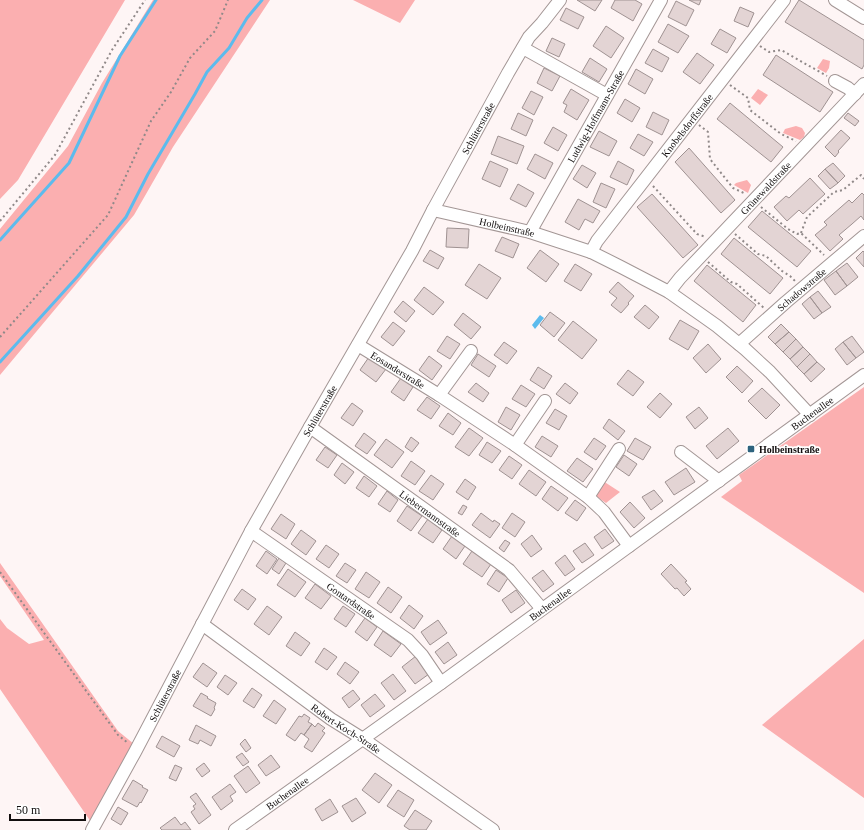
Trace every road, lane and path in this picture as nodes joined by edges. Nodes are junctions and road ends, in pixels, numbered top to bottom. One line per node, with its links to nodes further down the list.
1 (145, 0): 21 (path)
2 (228, 0): 33 (path)
3 (560, 0): 9 (street, Schlüterstraße)
4 (661, 0): 14 (street, Ludwig-Hoffmann-Straße)
5 (784, 0): 8 (street, Knobelsdorffstraße)
6 (835, 0): 7 (street)
7 (864, 18)
8 (752, 41): 10 (street, Knobelsdorffstraße); 11 (path)
9 (522, 48): 14 (street); 20 (street, Schlüterstraße)
10 (723, 79): 15 (street, Knobelsdorffstraße); 16 (path)
11 (835, 81): 13 (street)
12 (864, 84): 13 (street, Grünewaldstraße)
13 (855, 94): 16 (street, Grünewaldstraße)
14 (607, 95): 23 (street, Ludwig-Hoffmann-Straße)
15 (692, 119): 17 (street, Knobelsdorffstraße); 19 (path)
16 (806, 145): 19 (street, Grünewaldstraße)
17 (646, 178): 26 (path); 27 (street, Knobelsdorffstraße)
18 (864, 178): 24 (path)
19 (753, 201): 22 (street, Grünewaldstraße); 24 (path)
20 (433, 210): 23 (street, Holbeinstraße); 35 (street, Schlüterstraße)
21 (0, 221)
22 (728, 228): 26 (street, Grünewaldstraße); 30 (path)
23 (530, 232): 27 (street, Holbeinstraße)
24 (801, 233): 29 (path)
25 (864, 236): 29 (street, Schadowstraße)
26 (715, 241): 28 (street, Grünewaldstraße)
27 (591, 252): 31 (street, Holbeinstraße)
28 (701, 256): 31 (street, Grünewaldstraße); 32 (path)
29 (832, 263): 30 (street, Schadowstraße)
30 (802, 288): 32 (street, Schadowstraße)
31 (669, 292): 34 (street, Holbeinstraße)
32 (772, 315): 34 (street, Schadowstraße)
33 (0, 336)
34 (739, 344): 40 (street, Holbeinstraße)
35 (358, 345): 38 (street, Eosanderstraße); 41 (street, Schlüterstraße)
36 (471, 351): 38 (street)
37 (864, 375): 40 (street, Buchenallee)
38 (439, 395): 42 (street, Eosanderstraße)
39 (545, 401): 42 (street)
40 (810, 415): 45 (street, Buchenallee)
41 (310, 428): 47 (street, Schlüterstraße); 50 (street, Liebermannstraße)
42 (515, 445): 46 (street, Eosanderstraße)
43 (619, 448): 46 (street)
44 (681, 452): 45 (street)
45 (719, 481): 48 (street, Buchenallee)
46 (588, 497): 48 (street, Eosanderstraße)
47 (250, 531): 51 (street, Schlüterstraße); 52 (street, Gontardstraße)
48 (629, 546): 50 (street, Buchenallee)
49 (0, 572): 54 (path)
50 (542, 609): 52 (street, Buchenallee)
51 (202, 624): 53 (street, Robert-Koch-Straße); 54 (street, Schlüterstraße)
52 (441, 682): 53 (street, Buchenallee)
53 (363, 739): 56 (street, Buchenallee); 57 (street, Robert-Koch-Straße)
54 (136, 750): 55 (street, Schlüterstraße)
55 (92, 830)
56 (235, 830)
57 (493, 830)

